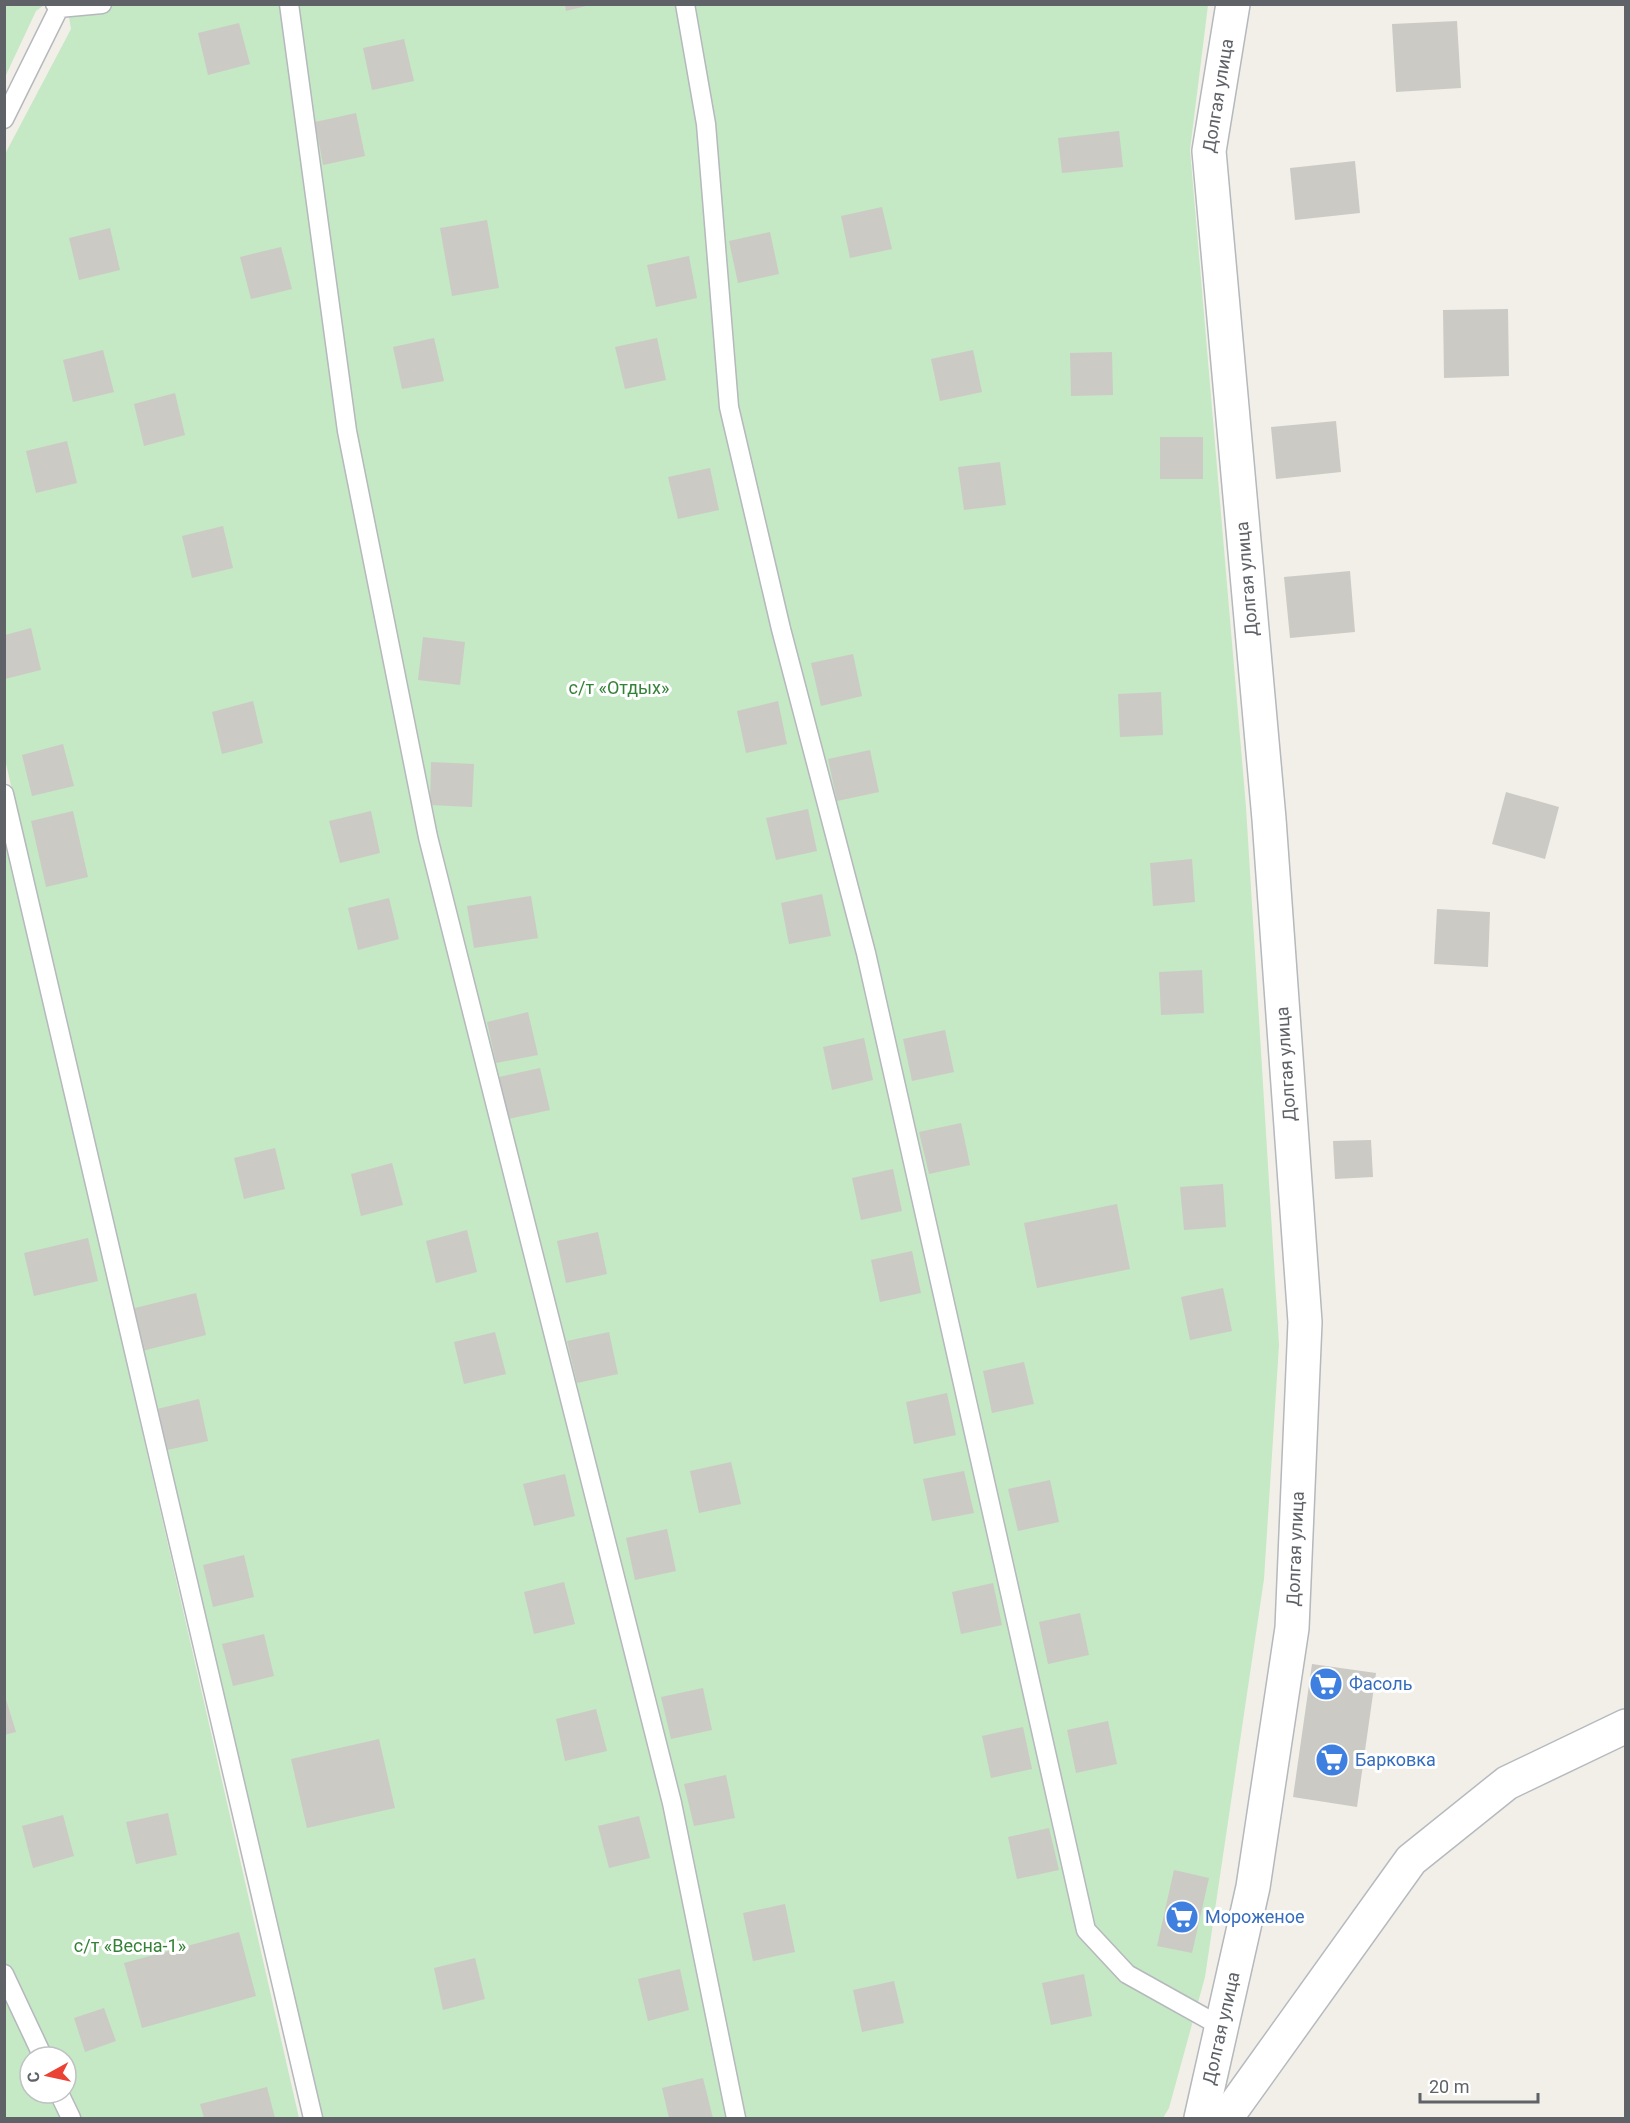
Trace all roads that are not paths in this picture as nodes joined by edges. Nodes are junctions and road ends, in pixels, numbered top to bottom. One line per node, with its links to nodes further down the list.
1 (102, 4): 5 (lane)
2 (289, 4): 13 (lane)
3 (685, 4): 10 (lane)
4 (1233, 4): 10 (street, Долгая улица)
5 (57, 6): 6 (lane)
6 (4, 119)
7 (4, 794): 12 (lane)
8 (1626, 1726): 15 (street)
9 (6, 1982): 11 (lane)
10 (1222, 2027): 14 (street, Долгая улица)
11 (37, 2045)
12 (313, 2118)
13 (736, 2118)
14 (1201, 2118)
15 (1226, 2118)

